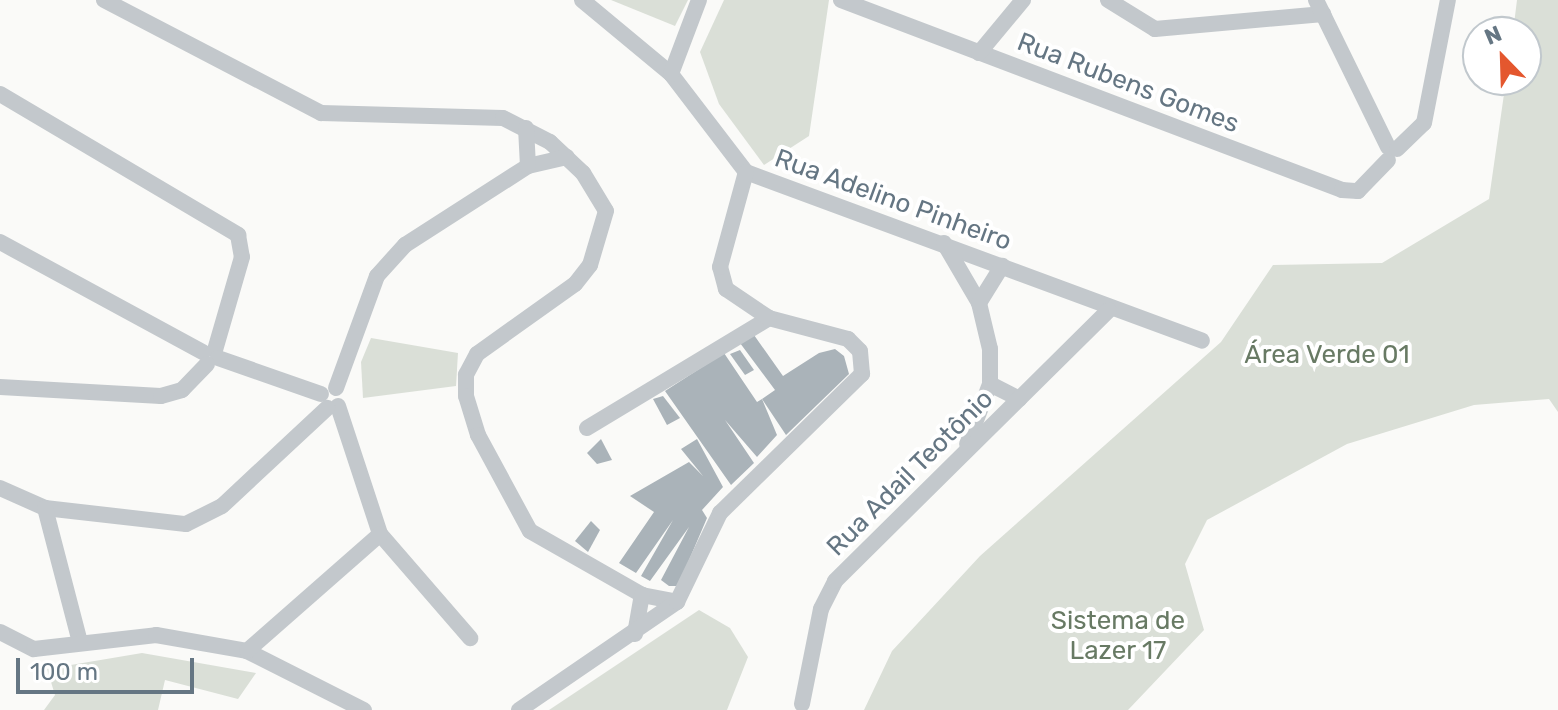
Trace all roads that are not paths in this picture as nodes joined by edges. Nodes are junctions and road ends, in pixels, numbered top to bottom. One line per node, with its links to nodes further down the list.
1 (104, 0): 12 (street)
2 (582, 0): 10 (street, Rua Adelino Pinheiro)
3 (699, 0): 10 (street)
4 (841, 0): 9 (street, Rua Rubens Gomes)
5 (1023, 0): 9 (street)
6 (1108, 0): 8 (street)
7 (1448, 0): 13 (street, Rua Rubens Gomes)
8 (1319, 7): 13 (street)
9 (979, 53): 13 (street, Rua Rubens Gomes)
10 (671, 74): 16 (street, Rua Adelino Pinheiro)
11 (0, 94): 24 (street)
12 (526, 128): 14 (street); 15 (street)
13 (1391, 152)
14 (567, 157): 15 (street); 34 (street)
15 (528, 166): 27 (street)
16 (746, 172): 17 (street, Rua Adelino Pinheiro); 22 (street)
17 (943, 241): 19 (street, Rua Adelino Pinheiro); 20 (street)
18 (0, 242): 24 (street)
19 (1002, 266): 20 (street); 21 (street, Rua Adelino Pinheiro)
20 (979, 303): 25 (street)
21 (1109, 310): 23 (street, Rua Adelino Pinheiro); 28 (street, Rua Adail Teotônio)
22 (769, 318): 29 (street); 35 (street)
23 (1202, 341)
24 (211, 356): 26 (street); 27 (street)
25 (990, 384): 28 (street); 30 (street)
26 (0, 387)
27 (331, 399): 32 (street); 33 (street)
28 (1019, 399): 30 (street, Rua Adail Teotônio)
29 (587, 428)
30 (961, 456): 41 (street, Rua Adail Teotônio)
31 (0, 488): 32 (street)
32 (45, 508): 39 (street)
33 (380, 534): 38 (street); 40 (street)
34 (642, 595): 35 (street); 37 (street)
35 (677, 602): 37 (street)
36 (0, 632): 39 (street)
37 (635, 634): 43 (street)
38 (470, 638)
39 (80, 642): 40 (street)
40 (247, 651): 42 (street)
41 (802, 704)
42 (364, 710)
43 (519, 710)

